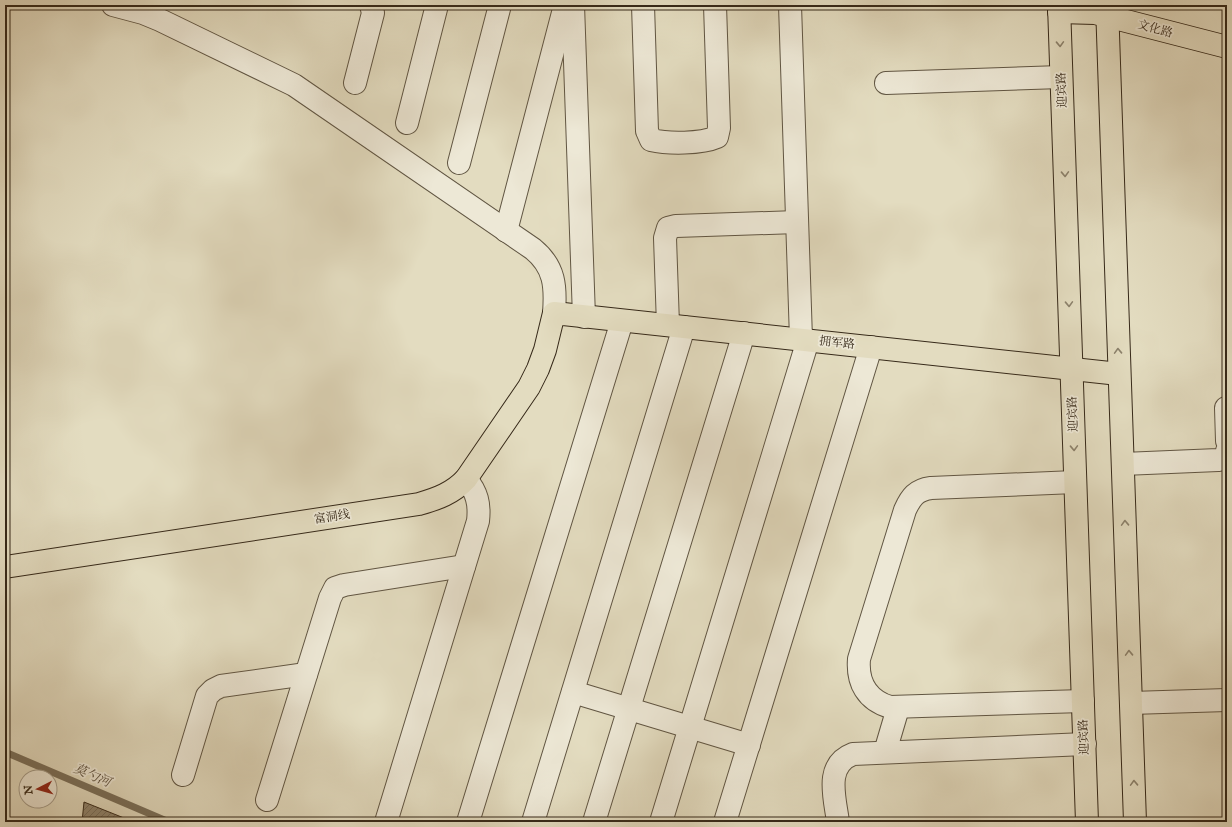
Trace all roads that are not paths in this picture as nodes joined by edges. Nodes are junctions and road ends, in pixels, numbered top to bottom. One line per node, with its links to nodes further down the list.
1 (113, 5): 19 (street)
2 (371, 5): 14 (street)
3 (437, 5): 16 (street)
4 (500, 5): 17 (street)
5 (564, 5): 19 (street)
6 (573, 5): 21 (street)
7 (643, 5): 8 (street)
8 (715, 5)
9 (790, 5): 18 (street)
10 (1059, 8): 11 (main road, 文化路); 13 (main road, 迎宾路, one-way to 13)
11 (1107, 10): 12 (main road, 文化路); 28 (main road, one-way to 11)
12 (1227, 47)
13 (1061, 77): 15 (street); 27 (main road, 迎宾路, one-way to 27)
14 (355, 83)
15 (886, 83)
16 (407, 123)
17 (459, 163)
18 (797, 222): 23 (street); 25 (street)
19 (506, 231): 20 (street)
20 (554, 313): 21 (main road, 拥军路); 33 (main road, 富洞线)
21 (584, 316): 22 (main road, 拥军路)
22 (622, 321): 23 (main road, 拥军路); 51 (street)
23 (676, 326): 24 (main road, 拥军路); 38 (street)
24 (744, 334): 25 (main road, 拥军路); 43 (street)
25 (805, 340): 26 (main road, 拥军路); 44 (street)
26 (871, 347): 27 (main road, 拥军路); 46 (street)
27 (1071, 368): 28 (main road, 拥军路); 34 (main road, 迎宾路, one-way to 34)
28 (1119, 374): 32 (main road)
29 (1226, 408): 30 (street)
30 (1227, 441)
31 (1227, 452): 32 (street)
32 (1123, 464): 41 (main road, one-way to 32)
33 (466, 479): 35 (street); 36 (main road, 富洞线)
34 (1075, 482): 40 (main road, 迎宾路); 42 (street)
35 (464, 566): 37 (street); 50 (street)
36 (5, 567)
37 (306, 674): 48 (street); 49 (street)
38 (572, 692): 43 (street); 52 (street)
39 (1227, 700): 41 (street)
40 (1083, 701): 42 (street); 45 (main road, 迎宾路)
41 (1131, 703): 58 (main road, one-way to 41)
42 (898, 708): 47 (street)
43 (629, 709): 44 (street); 53 (street)
44 (690, 727): 46 (street); 54 (street)
45 (1084, 744): 47 (street); 57 (main road, 迎宾路)
46 (749, 746): 55 (street)
47 (885, 752): 56 (street)
48 (183, 775)
49 (267, 800)
50 (386, 822)
51 (468, 822)
52 (533, 822)
53 (594, 822)
54 (661, 822)
55 (725, 822)
56 (838, 822)
57 (1087, 822)
58 (1135, 822)

